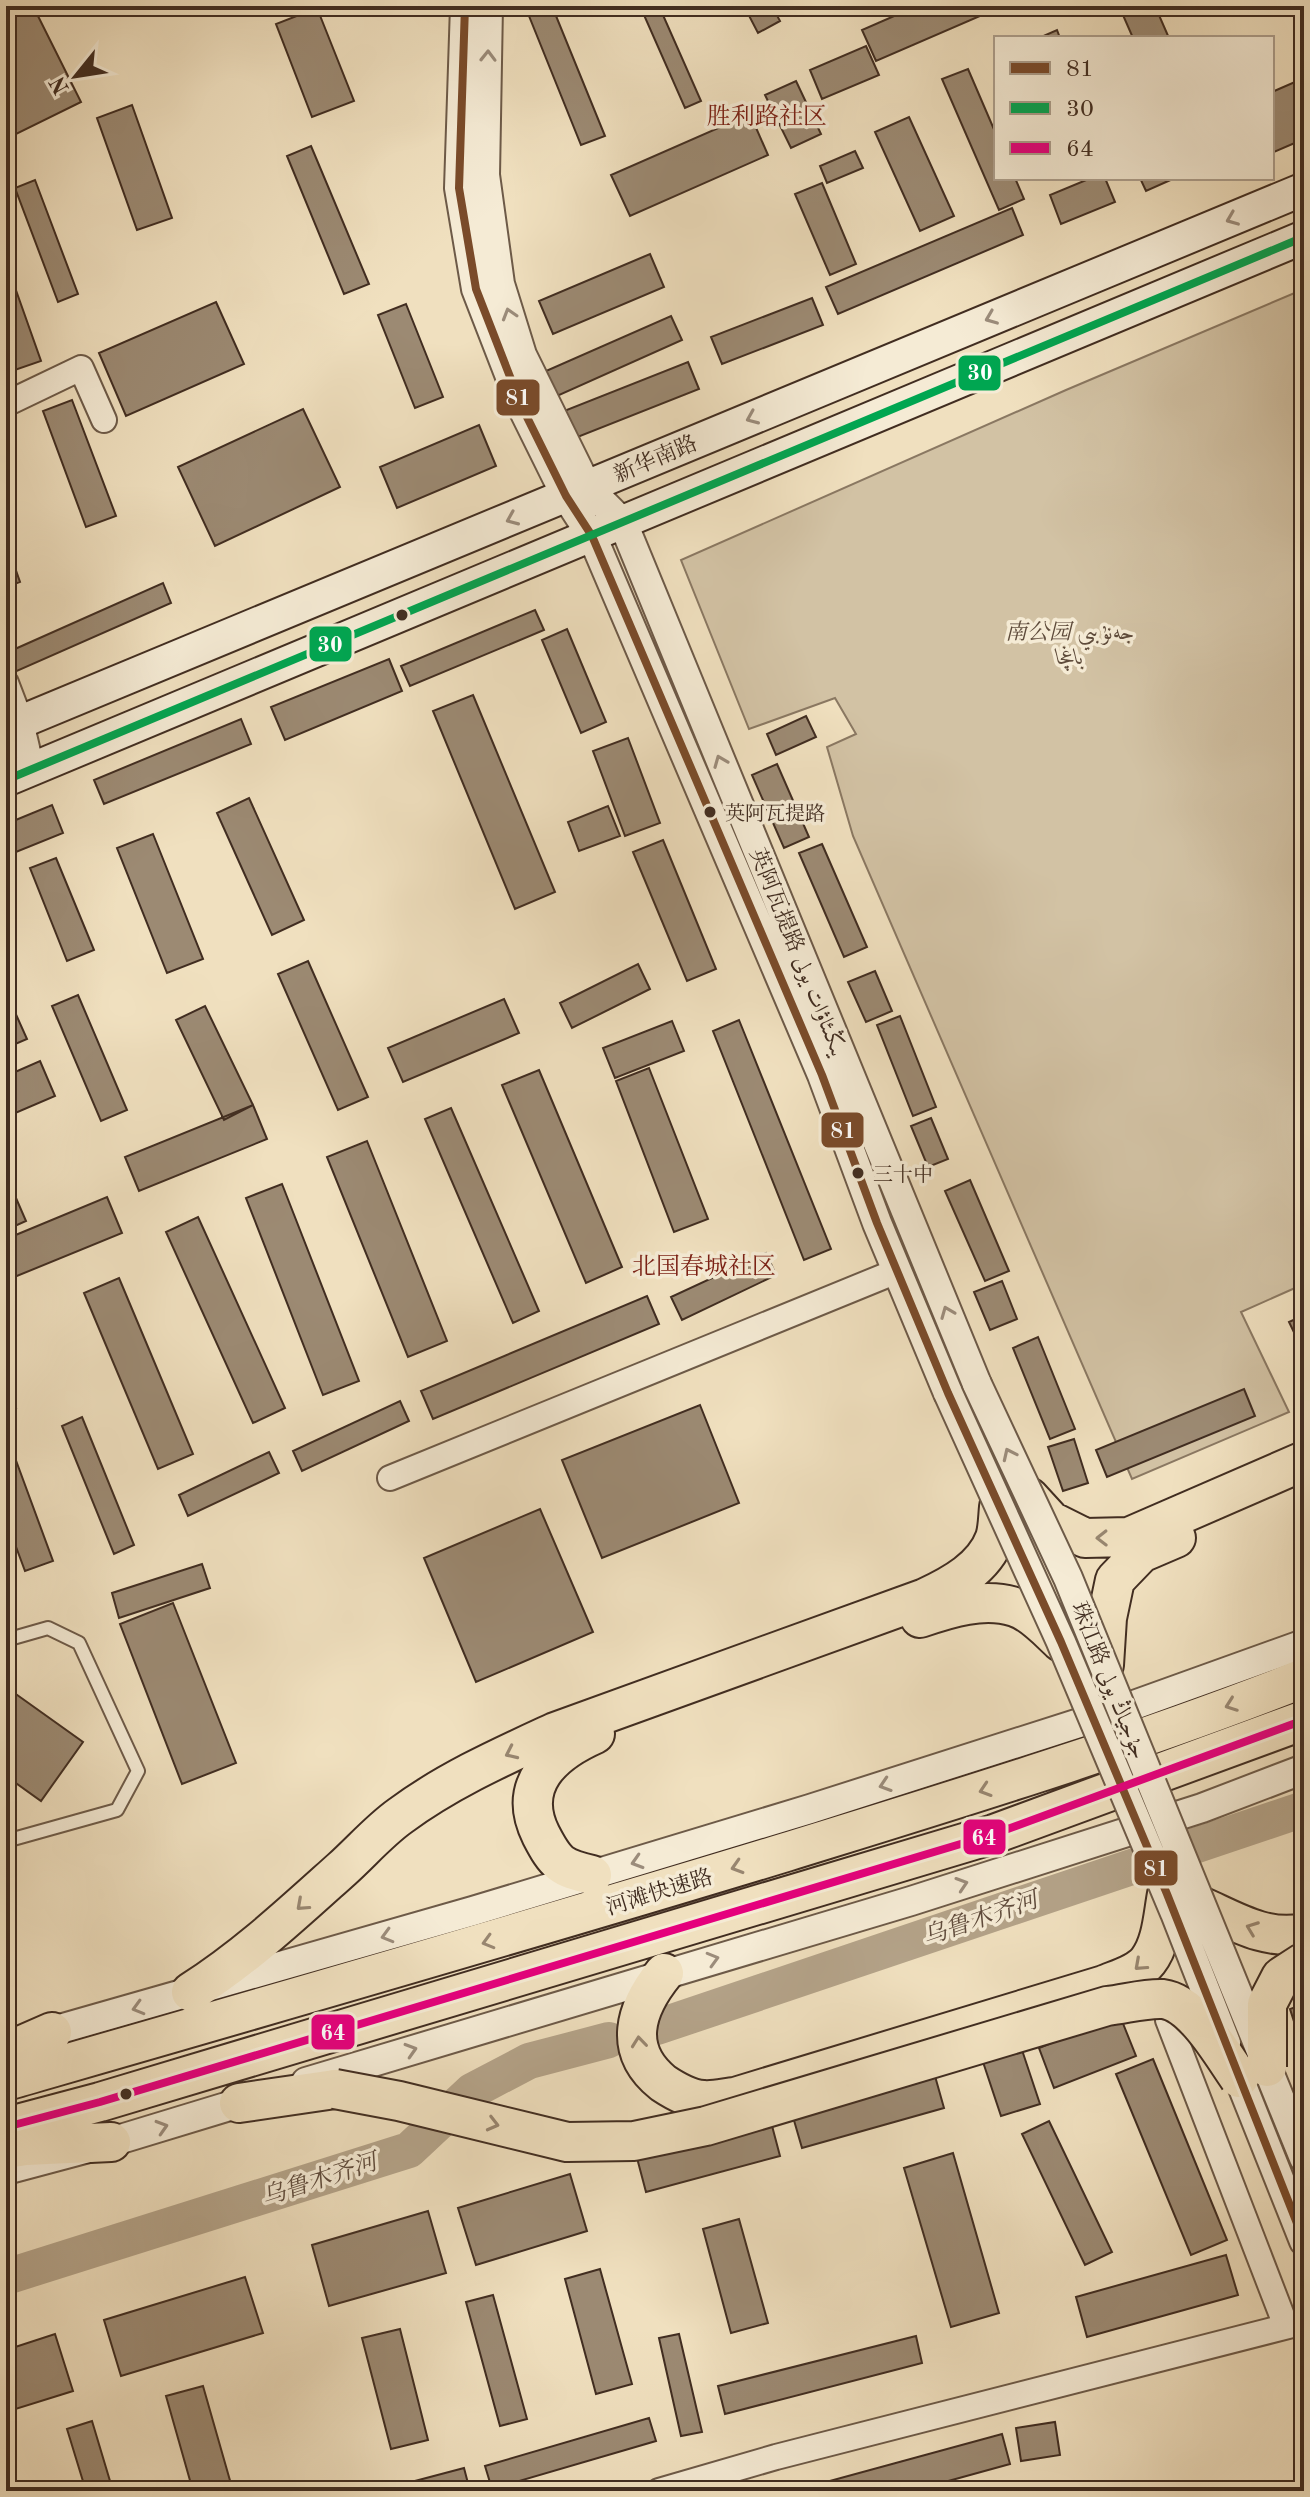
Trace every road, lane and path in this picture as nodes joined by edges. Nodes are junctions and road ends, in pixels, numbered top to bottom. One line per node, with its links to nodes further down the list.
1 (465, 6): 7 (street)
2 (488, 6): 7 (street, one-way to 2)
3 (1304, 189): 7 (main road, 新华南路, one-way to 7)
4 (1304, 237): 8 (main road)
5 (6, 404): 6 (street)
6 (104, 420)
7 (577, 491): 8 (street, 英阿瓦提路 يىڭىئاۋات يولى); 9 (street, 英阿瓦提路 يىڭىئاۋات يولى); 11 (main road, 新华南路, one-way to 11)
8 (623, 523): 9 (main road); 14 (street, 英阿瓦提路 يىڭىئاۋات يولى, one-way to 8)
9 (592, 536): 12 (main road); 13 (street, 英阿瓦提路 يىڭىئاۋات يولى)
10 (6, 683): 11 (street)
11 (14, 725): 12 (street)
12 (19, 775)
13 (897, 1271): 15 (street, 英阿瓦提路 يىڭىئاۋات يولى); 17 (street)
14 (977, 1384): 19 (street, 珠江路 جۇجياڭ يولى, one-way to 14, bridge)
15 (948, 1393): 19 (street, 珠江路 جۇجياڭ يولى, bridge)
16 (1304, 1461): 19 (highway, one-way to 19, bridge)
17 (390, 1478)
18 (1304, 1485): 23 (highway)
19 (1014, 1502): 21 (street, 珠江路 جۇجياڭ يولى, bridge); 23 (street, 珠江路 جۇجياڭ يولى, bridge); 25 (highway)
20 (6, 1640): 28 (lane)
21 (1061, 1642): 25 (highway); 30 (street, 珠江路 جۇجياڭ يولى, bridge)
22 (1304, 1644): 29 (street, one-way to 29)
23 (1104, 1665): 31 (street, 珠江路 جۇجياڭ يولى, bridge)
24 (1304, 1678): 41 (highway, 河滩快速路, one-way to 41)
25 (611, 1718): 29 (highway); 36 (highway, one-way to 36)
26 (1304, 1720): 43 (highway, 河滩快速路)
27 (1304, 1769): 34 (street, one-way to 27)
28 (6, 1841)
29 (592, 1875): 36 (street, one-way to 36)
30 (1167, 1894): 34 (highway, one-way to 34); 40 (street, 珠江路 جۇجياڭ يولى, bridge)
31 (1203, 1907): 32 (highway, one-way to 31); 40 (street, 珠江路 جۇجياڭ يولى, bridge)
32 (1304, 1933)
33 (1304, 1962): 40 (highway, bridge)
34 (664, 1973): 42 (street, one-way to 34)
35 (1304, 1977): 49 (street)
36 (191, 1992): 37 (street, one-way to 37)
37 (52, 2032): 38 (street); 39 (highway)
38 (6, 2043)
39 (6, 2052)
40 (1253, 2072): 42 (highway, one-way to 40, bridge); 46 (street, 珠江路 جۇجياڭ يولى); 48 (street, 珠江路 جۇجياڭ يولى)
41 (6, 2081)
42 (239, 2103): 44 (street, one-way to 42)
43 (6, 2127)
44 (111, 2142): 45 (highway); 47 (street)
45 (6, 2149)
46 (1304, 2158)
47 (6, 2170)
48 (1304, 2241)
49 (1295, 2324): 50 (street)
50 (659, 2491)

